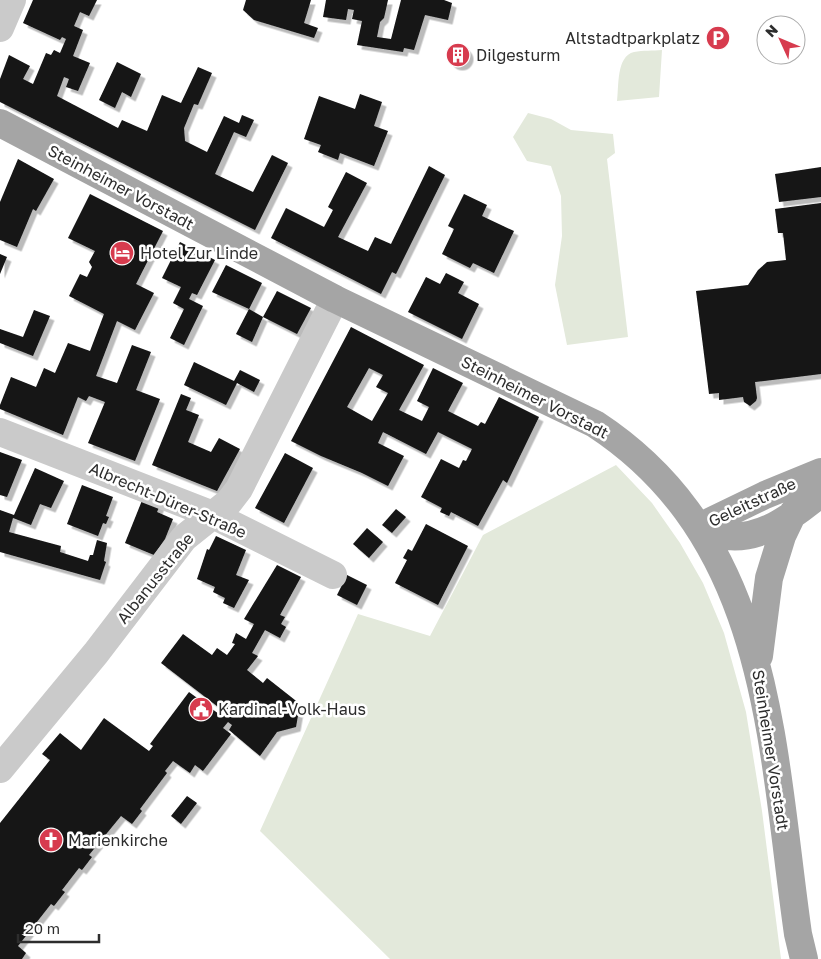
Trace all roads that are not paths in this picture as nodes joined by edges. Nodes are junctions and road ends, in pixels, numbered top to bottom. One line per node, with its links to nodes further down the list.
1 (12, 0): 2 (street)
2 (0, 28)
3 (0, 123): 4 (main road, Steinheimer Vorstadt)
4 (334, 299): 9 (street, Albanusstraße); 10 (main road, Steinheimer Vorstadt)
5 (0, 432): 9 (street, Albrecht-Dürer-Straße)
6 (821, 472): 10 (main road, Geleitstraße)
7 (821, 493): 8 (main road, Geleitstraße)
8 (793, 514): 10 (main road, Geleitstraße); 12 (main road)
9 (213, 515): 11 (street, Albrecht-Dürer-Straße); 13 (street, Albanusstraße)
10 (699, 527): 12 (main road, Steinheimer Vorstadt)
11 (333, 575)
12 (757, 665): 14 (main road, Steinheimer Vorstadt)
13 (0, 769)
14 (804, 959)

